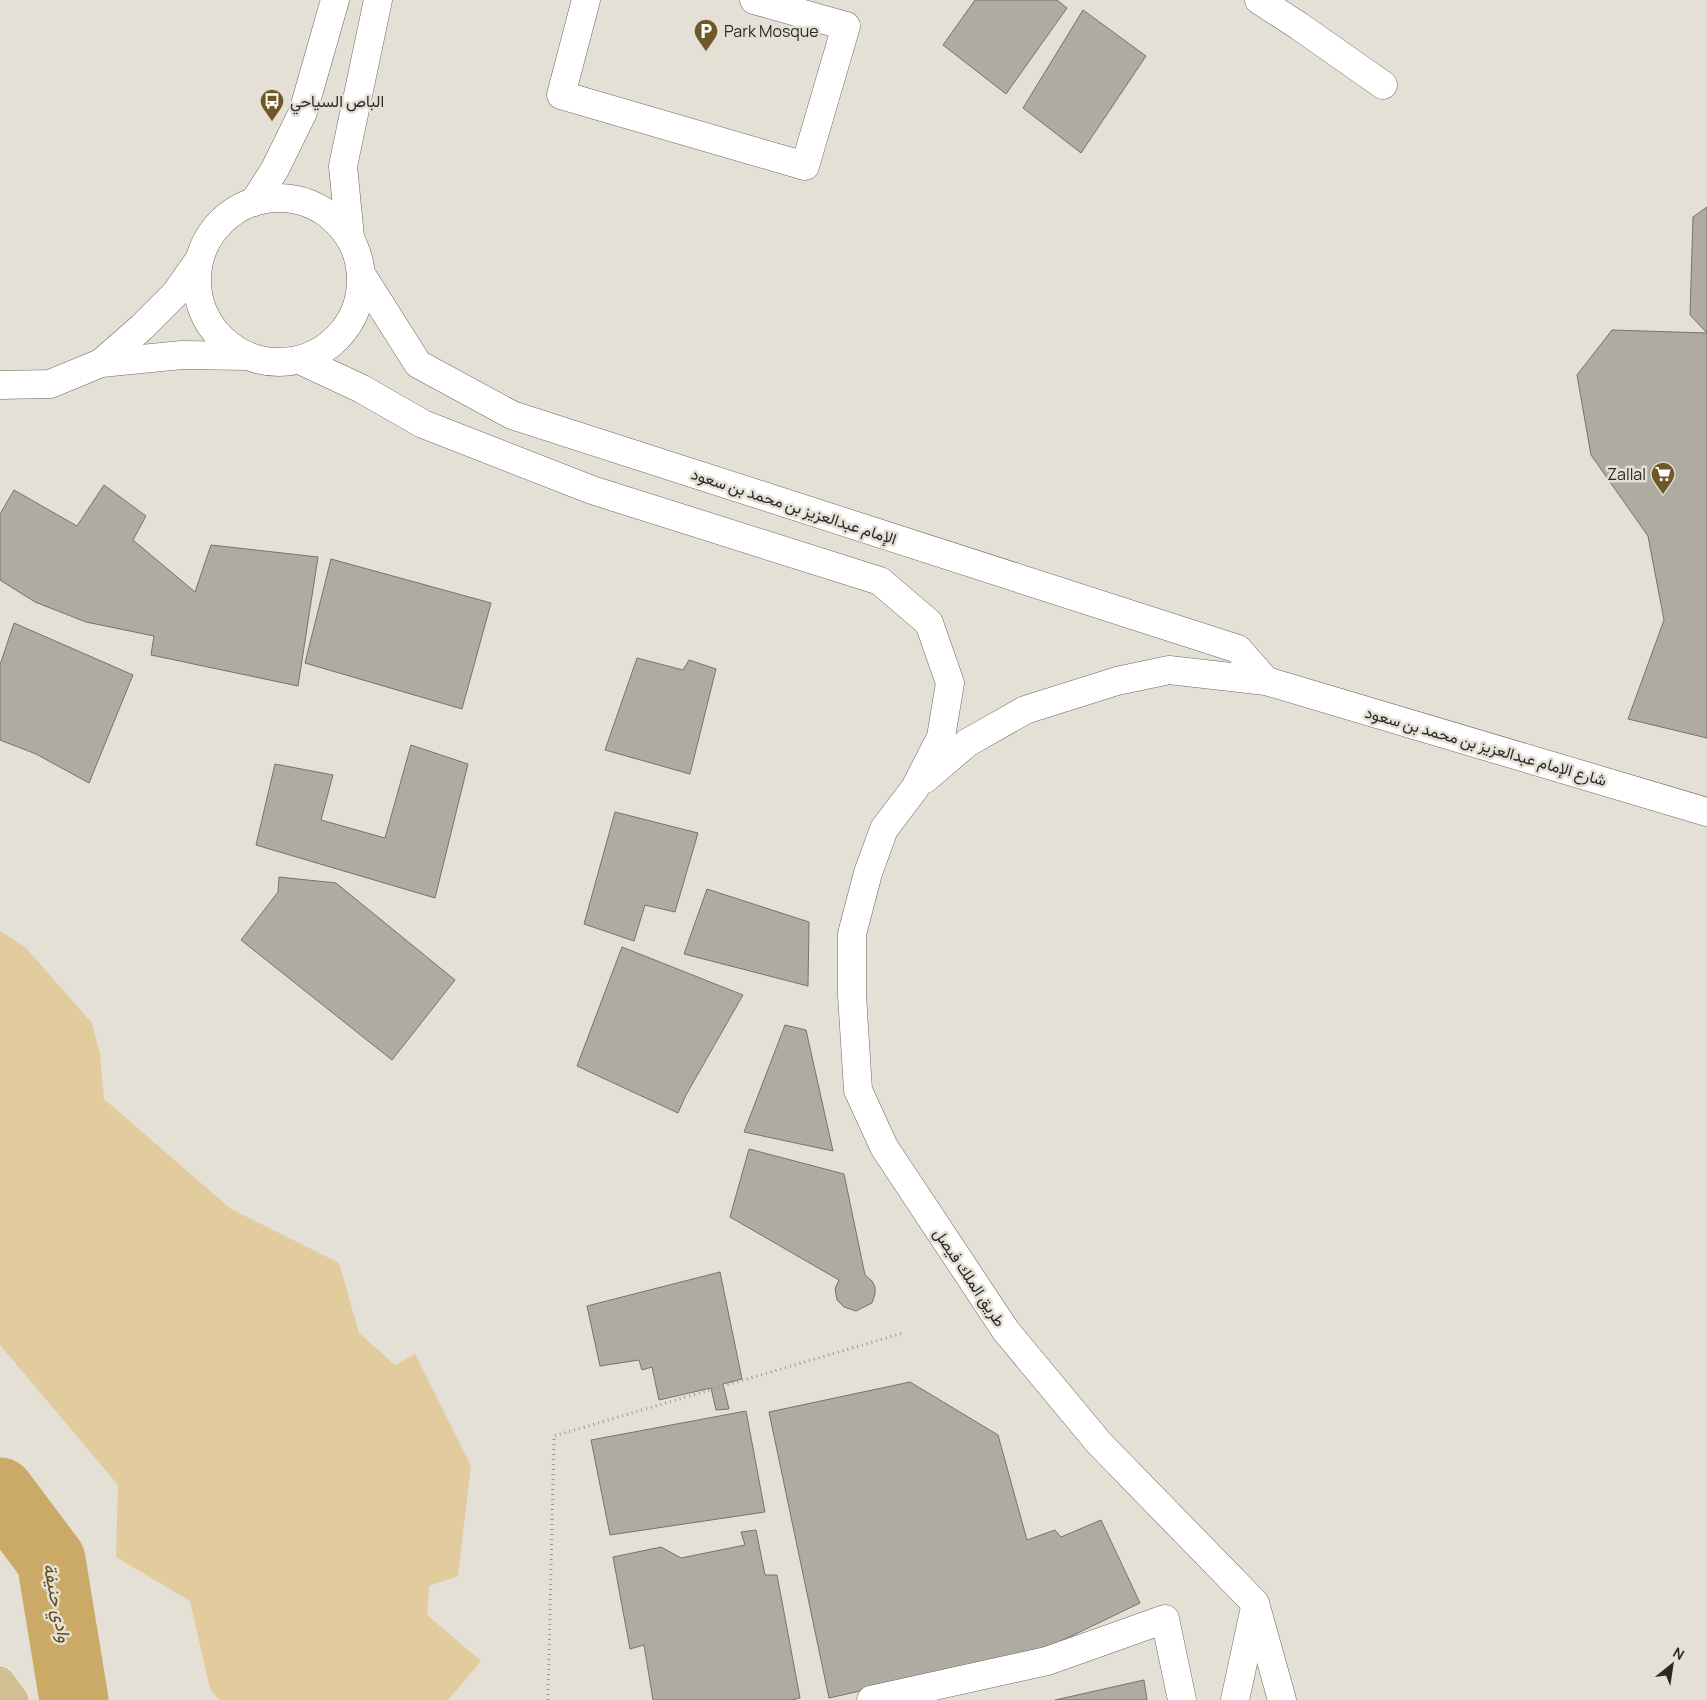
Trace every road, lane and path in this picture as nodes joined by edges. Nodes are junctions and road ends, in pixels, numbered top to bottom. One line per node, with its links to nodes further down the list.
1 (335, 0): 7 (street)
2 (378, 0): 8 (street)
3 (586, 0): 4 (street)
4 (754, 0)
5 (1259, 0): 6 (street)
6 (1384, 85)
7 (254, 202): 8 (street); 9 (street)
8 (350, 237): 10 (street)
9 (199, 260): 11 (street); 13 (street)
10 (362, 274): 12 (street); 15 (street, الإمام عبدالعزيز بن محمد بن سعود)
11 (248, 356): 12 (street); 13 (street)
12 (300, 360): 16 (street)
13 (101, 363): 14 (street)
14 (0, 385)
15 (1266, 681): 16 (street, شارع الإمام عبدالعزيز بن محمد بن سعود); 17 (street, شارع الإمام عبدالعزيز بن محمد بن سعود)
16 (915, 788): 19 (street, طريق الملك فيصل)
17 (1707, 812)
18 (903, 1333): 22 (path)
19 (1255, 1603): 25 (street); 26 (street, طريق الملك فيصل)
20 (0, 1680): 21 (main road)
21 (15, 1700)
22 (548, 1700)
23 (871, 1700): 24 (street)
24 (1182, 1700)
25 (1235, 1700)
26 (1282, 1700)

